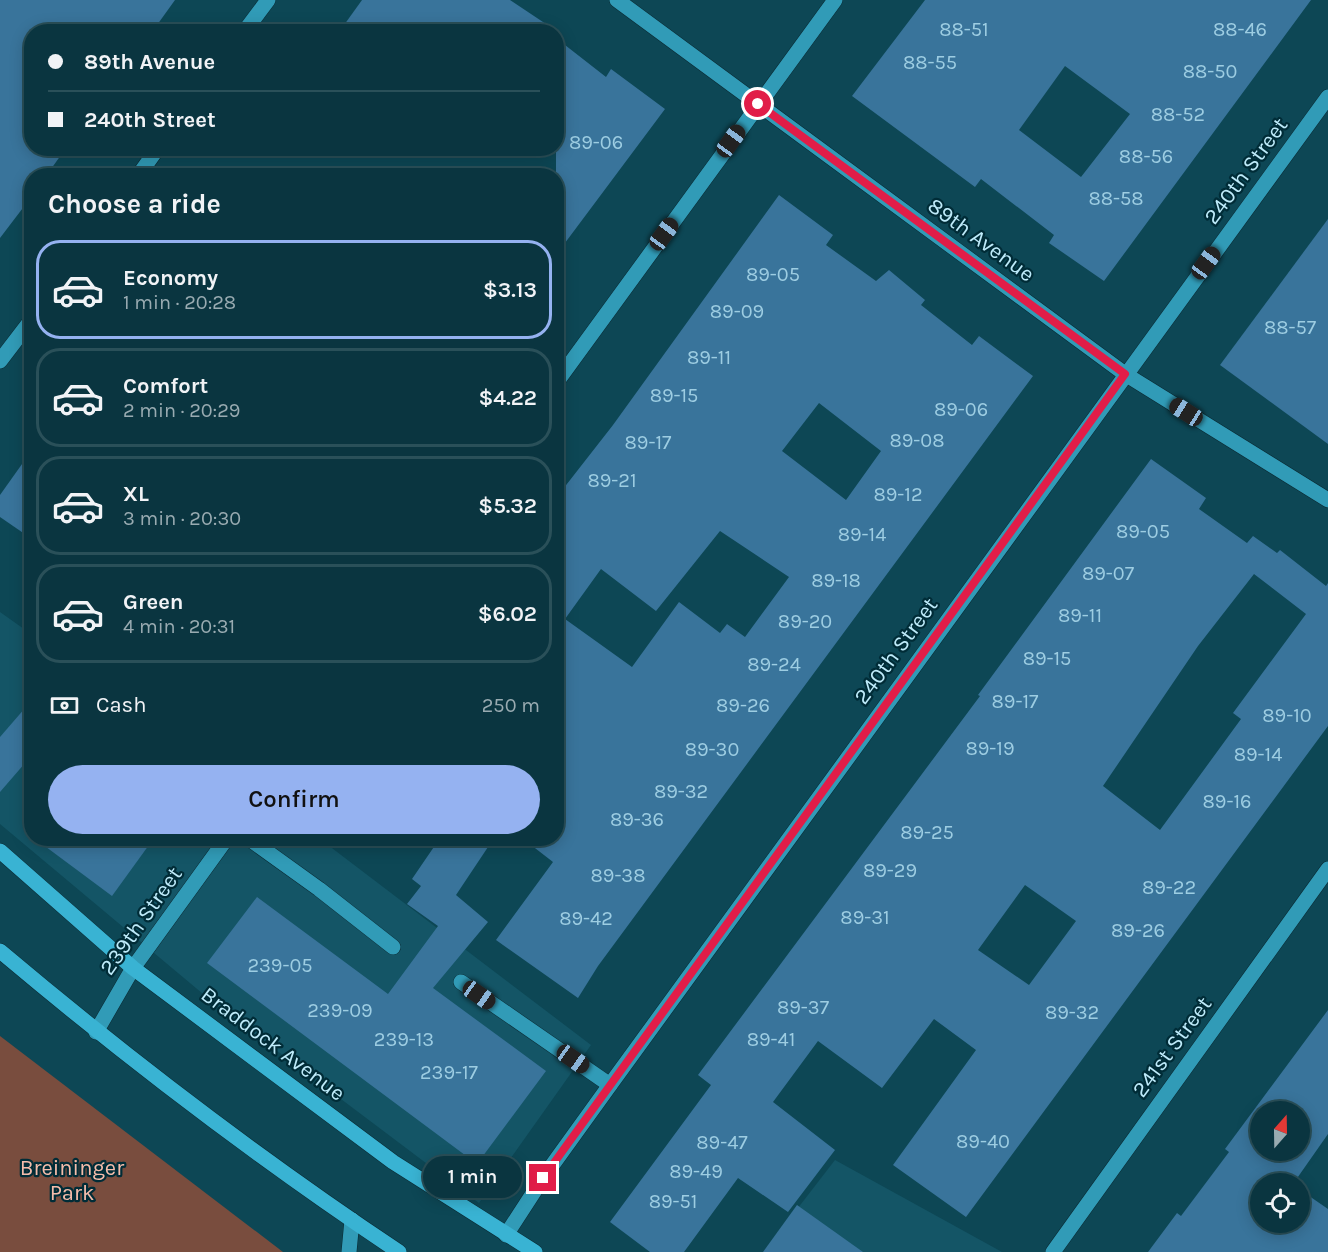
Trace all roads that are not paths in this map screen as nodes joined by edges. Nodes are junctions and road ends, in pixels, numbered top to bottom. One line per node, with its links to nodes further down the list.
1 (268, 0): 4 (street)
2 (617, 0): 6 (street, 89th Avenue)
3 (835, 0): 6 (street)
4 (250, 24)
5 (1328, 97): 10 (street, 240th Street)
6 (758, 104): 9 (street); 10 (street, 89th Avenue)
7 (24, 330): 8 (street)
8 (0, 361)
9 (564, 372)
10 (1125, 374): 11 (street, 89th Avenue); 21 (street, 240th Street)
11 (1328, 500)
12 (221, 846): 18 (street, 239th Street)
13 (259, 846): 16 (street)
14 (0, 851): 18 (main road, Braddock Avenue)
15 (1328, 869): 27 (street, 241st Street)
16 (393, 947)
17 (0, 951): 20 (main road)
18 (133, 968): 20 (street, 239th Street); 23 (main road, Braddock Avenue)
19 (461, 982): 21 (street)
20 (96, 1032): 22 (main road)
21 (610, 1085): 23 (street, 240th Street)
22 (352, 1220): 24 (street); 25 (main road)
23 (506, 1235): 26 (main road, Braddock Avenue)
24 (349, 1252)
25 (399, 1252)
26 (535, 1252)
27 (1053, 1252)

